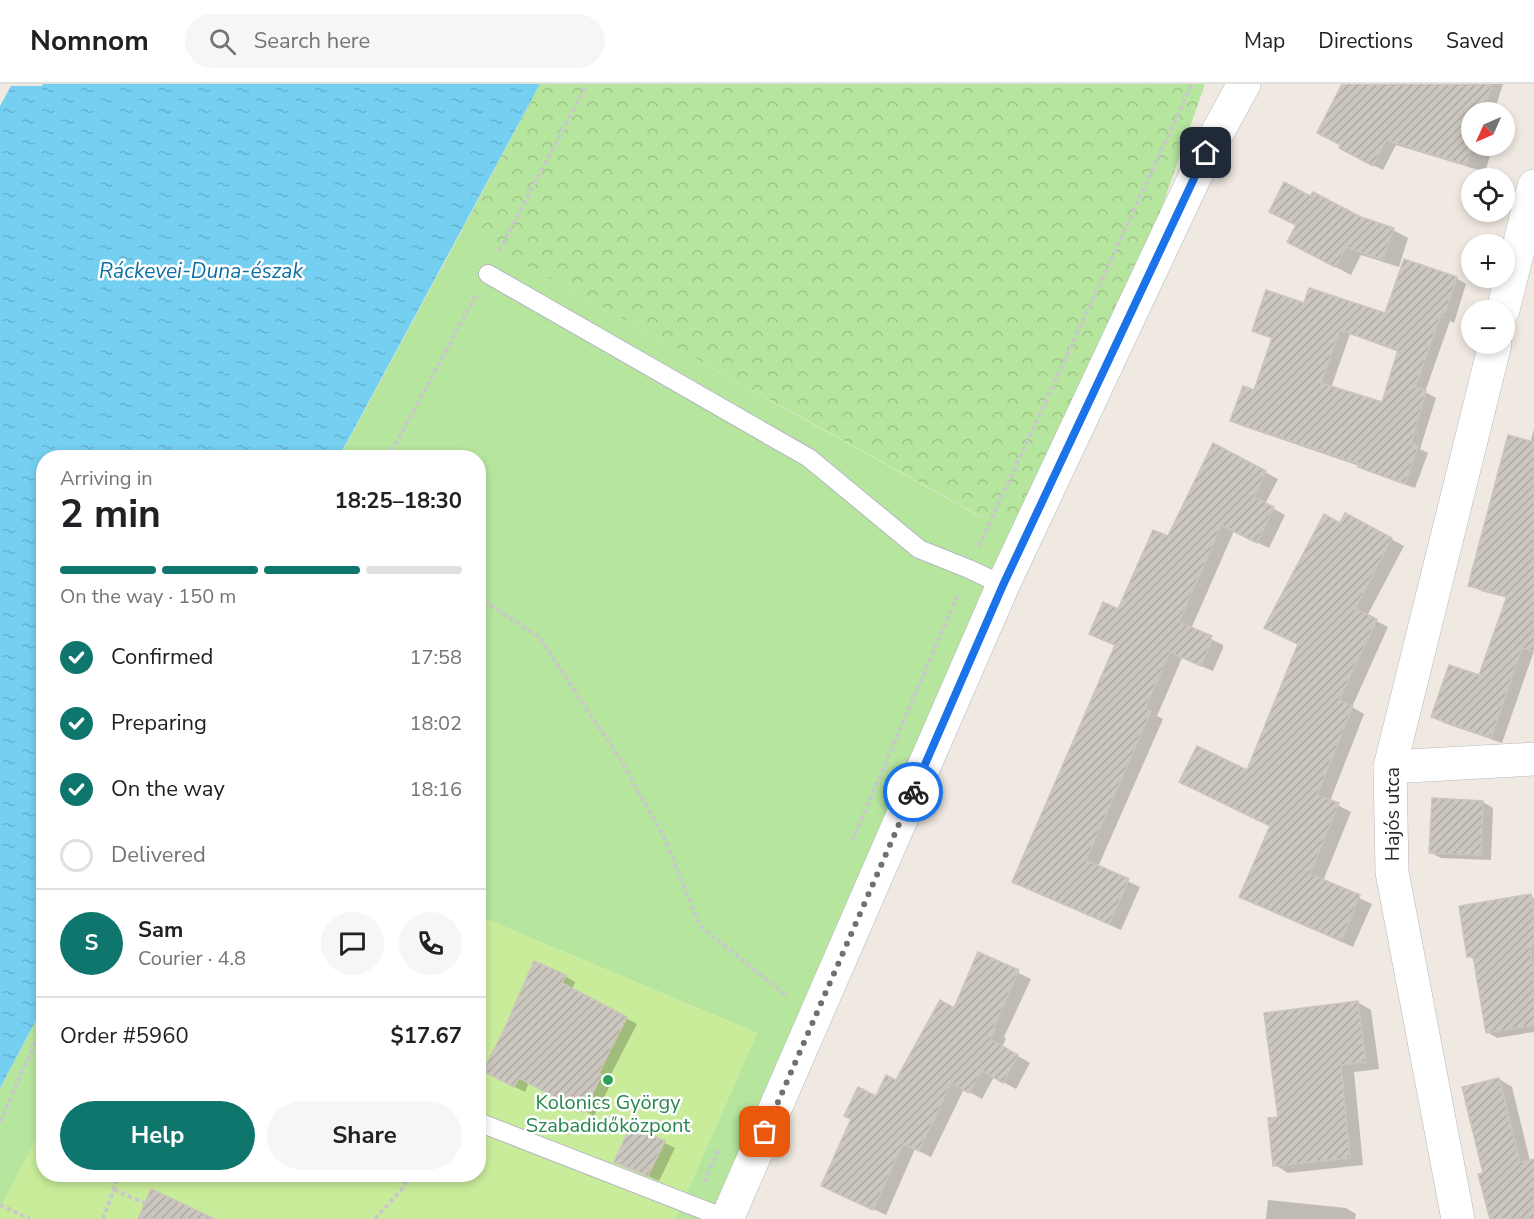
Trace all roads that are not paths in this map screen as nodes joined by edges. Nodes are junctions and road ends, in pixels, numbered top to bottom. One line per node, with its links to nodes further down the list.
1 (1244, 84): 6 (street)
2 (1534, 186): 4 (street)
3 (488, 274): 6 (lane)
4 (1506, 300)
5 (1493, 354): 8 (street, Hajós utca)
6 (1003, 585): 10 (street)
7 (1534, 759): 8 (street)
8 (1390, 767): 11 (street, Hajós utca)
9 (486, 1125): 10 (lane)
10 (727, 1219)
11 (1458, 1219)

